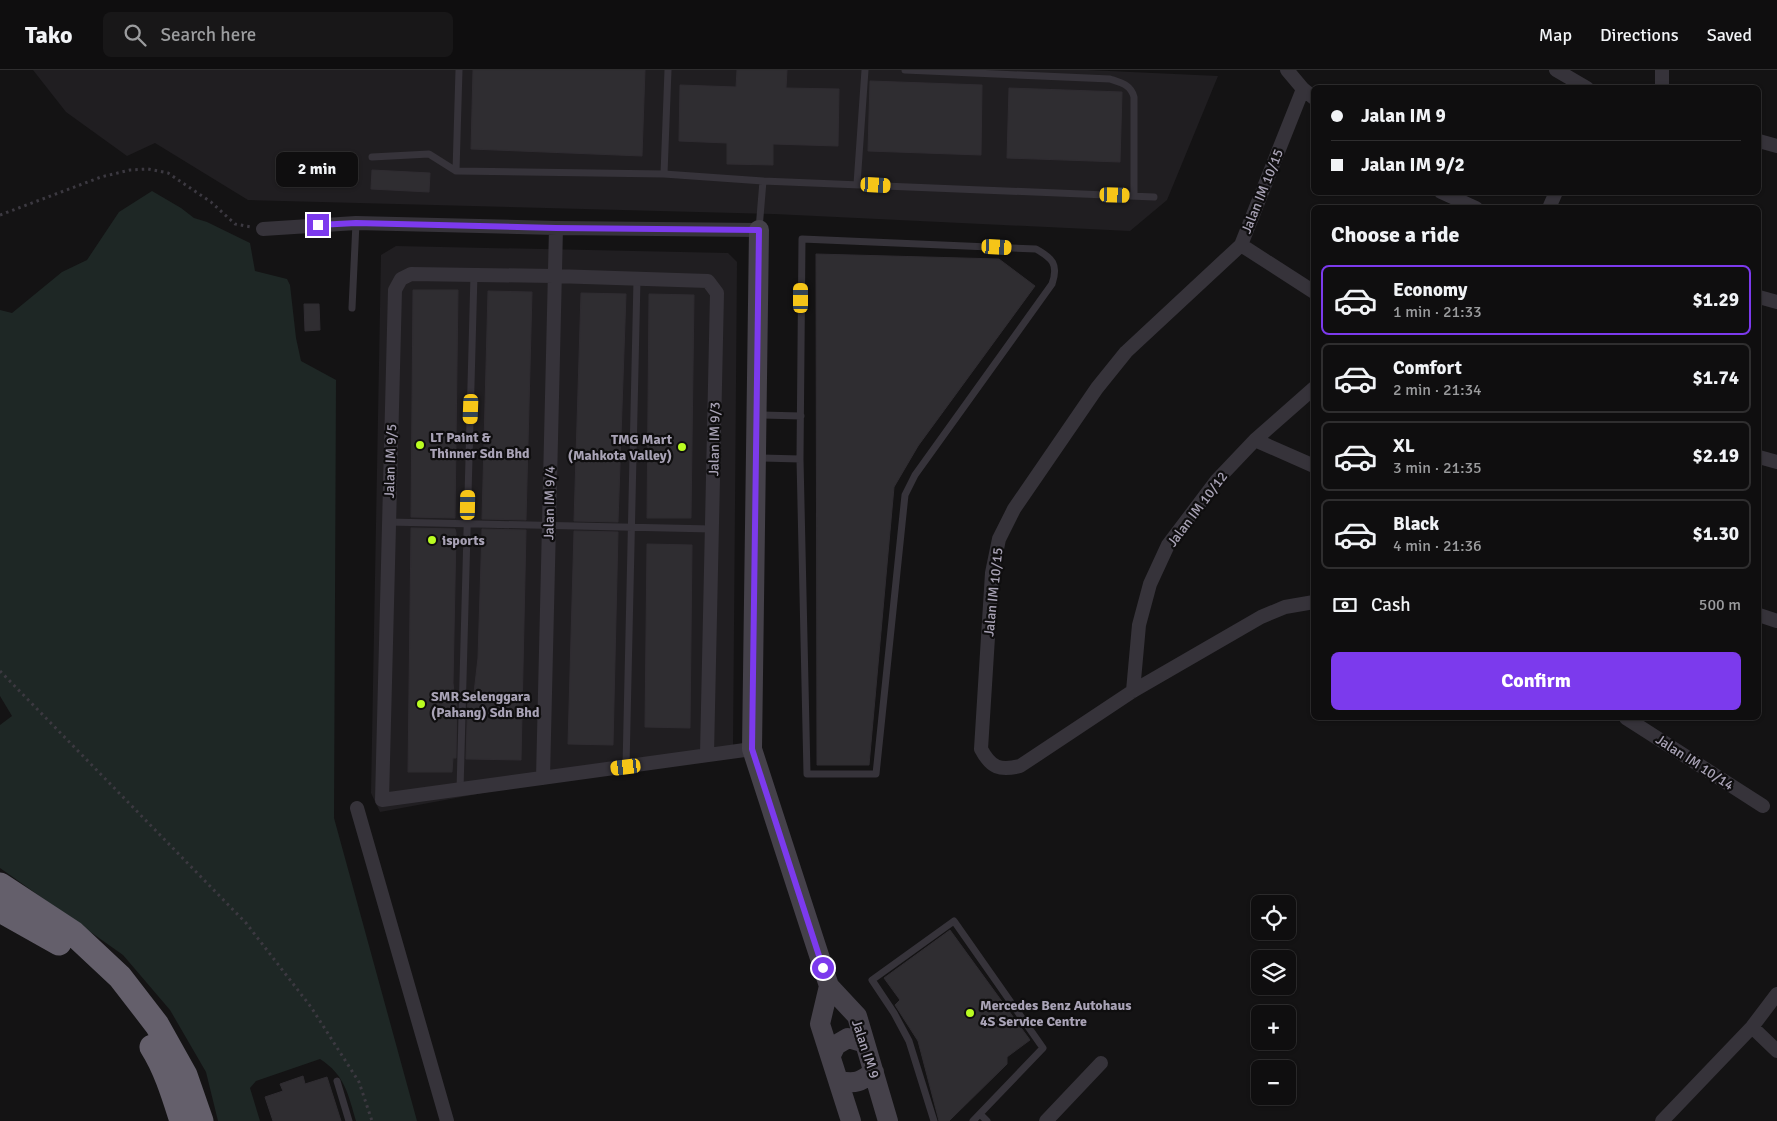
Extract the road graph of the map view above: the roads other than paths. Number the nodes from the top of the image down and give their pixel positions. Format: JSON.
{"nodes":[{"id":1,"x":459,"y":70,"type":"edge"},
{"id":2,"x":668,"y":70,"type":"edge"},
{"id":3,"x":865,"y":70,"type":"edge"},
{"id":4,"x":905,"y":70,"type":"edge"},
{"id":5,"x":1287,"y":70,"type":"edge"},
{"id":6,"x":1556,"y":70,"type":"edge"},
{"id":7,"x":1662,"y":70,"type":"edge"},
{"id":8,"x":1582,"y":85,"type":"edge"},
{"id":9,"x":1662,"y":85,"type":"edge"},
{"id":10,"x":1303,"y":89,"type":"junction"},
{"id":11,"x":1311,"y":96,"type":"edge"},
{"id":12,"x":1761,"y":142,"type":"edge"},
{"id":13,"x":1777,"y":146,"type":"edge"},
{"id":14,"x":372,"y":157,"type":"dead end"},
{"id":15,"x":456,"y":171,"type":"junction"},
{"id":16,"x":664,"y":174,"type":"junction"},
{"id":17,"x":763,"y":181,"type":"junction"},
{"id":18,"x":857,"y":184,"type":"junction"},
{"id":19,"x":1448,"y":195,"type":"edge"},
{"id":20,"x":1134,"y":196,"type":"junction"},
{"id":21,"x":1154,"y":197,"type":"dead end"},
{"id":22,"x":1469,"y":205,"type":"edge"},
{"id":23,"x":356,"y":223,"type":"junction"},
{"id":24,"x":556,"y":228,"type":"junction"},
{"id":25,"x":263,"y":229,"type":"road end"},
{"id":26,"x":759,"y":230,"type":"junction"},
{"id":27,"x":1241,"y":245,"type":"junction"},
{"id":28,"x":474,"y":274,"type":"junction"},
{"id":29,"x":554,"y":276,"type":"junction"},
{"id":30,"x":637,"y":279,"type":"junction"},
{"id":31,"x":1311,"y":290,"type":"edge"},
{"id":32,"x":1761,"y":298,"type":"edge"},
{"id":33,"x":1777,"y":302,"type":"edge"},
{"id":34,"x":352,"y":308,"type":"dead end"},
{"id":35,"x":1311,"y":391,"type":"edge"},
{"id":36,"x":756,"y":415,"type":"junction"},
{"id":37,"x":801,"y":416,"type":"junction"},
{"id":38,"x":1256,"y":440,"type":"junction"},
{"id":39,"x":756,"y":458,"type":"junction"},
{"id":40,"x":800,"y":458,"type":"junction"},
{"id":41,"x":1761,"y":458,"type":"edge"},
{"id":42,"x":1777,"y":462,"type":"edge"},
{"id":43,"x":1311,"y":465,"type":"edge"},
{"id":44,"x":388,"y":522,"type":"junction"},
{"id":45,"x":467,"y":524,"type":"junction"},
{"id":46,"x":548,"y":525,"type":"junction"},
{"id":47,"x":631,"y":527,"type":"junction"},
{"id":48,"x":712,"y":529,"type":"junction"},
{"id":49,"x":1311,"y":603,"type":"edge"},
{"id":50,"x":1761,"y":616,"type":"edge"},
{"id":51,"x":1777,"y":621,"type":"edge"},
{"id":52,"x":1133,"y":691,"type":"junction"},
{"id":53,"x":1629,"y":720,"type":"edge"},
{"id":54,"x":752,"y":749,"type":"junction"},
{"id":55,"x":707,"y":754,"type":"junction"},
{"id":56,"x":626,"y":767,"type":"junction"},
{"id":57,"x":543,"y":778,"type":"junction"},
{"id":58,"x":460,"y":790,"type":"junction"},
{"id":59,"x":1763,"y":806,"type":"dead end"},
{"id":60,"x":356,"y":808,"type":"dead end"},
{"id":61,"x":0,"y":884,"type":"edge"},
{"id":62,"x":0,"y":910,"type":"edge"},
{"id":63,"x":829,"y":986,"type":"junction"},
{"id":64,"x":1777,"y":994,"type":"edge"},
{"id":65,"x":1752,"y":1026,"type":"junction"},
{"id":66,"x":865,"y":1043,"type":"junction"},
{"id":67,"x":1777,"y":1051,"type":"edge"},
{"id":68,"x":830,"y":1055,"type":"junction"},
{"id":69,"x":1102,"y":1063,"type":"dead end"},
{"id":70,"x":874,"y":1072,"type":"junction"},
{"id":71,"x":336,"y":1081,"type":"dead end"},
{"id":72,"x":839,"y":1081,"type":"junction"},
{"id":73,"x":980,"y":1114,"type":"junction"},
{"id":74,"x":182,"y":1121,"type":"edge"},
{"id":75,"x":201,"y":1121,"type":"edge"},
{"id":76,"x":349,"y":1121,"type":"edge"},
{"id":77,"x":447,"y":1121,"type":"edge"},
{"id":78,"x":851,"y":1121,"type":"edge"},
{"id":79,"x":888,"y":1121,"type":"edge"},
{"id":80,"x":934,"y":1121,"type":"edge"},
{"id":81,"x":973,"y":1121,"type":"edge"},
{"id":82,"x":987,"y":1121,"type":"edge"},
{"id":83,"x":1046,"y":1121,"type":"edge"},
{"id":84,"x":1662,"y":1121,"type":"edge"}],
"edges":[{"from":1,"to":15,"type":"lane"},
{"from":2,"to":16,"type":"lane"},
{"from":3,"to":18,"type":"lane"},
{"from":4,"to":20,"type":"lane"},
{"from":5,"to":10,"type":"street"},
{"from":6,"to":8,"type":"street"},
{"from":7,"to":9,"type":"street"},
{"from":10,"to":11,"type":"street"},
{"from":10,"to":27,"type":"street","name":"Jalan IM 10/15"},
{"from":12,"to":13,"type":"street"},
{"from":14,"to":15,"type":"lane"},
{"from":15,"to":16,"type":"lane"},
{"from":16,"to":17,"type":"lane"},
{"from":17,"to":18,"type":"lane"},
{"from":17,"to":26,"type":"lane"},
{"from":18,"to":20,"type":"lane"},
{"from":19,"to":22,"type":"street"},
{"from":20,"to":21,"type":"lane"},
{"from":23,"to":24,"type":"street"},
{"from":23,"to":25,"type":"street"},
{"from":23,"to":34,"type":"lane"},
{"from":24,"to":26,"type":"street"},
{"from":24,"to":29,"type":"street","name":"Jalan IM 9/4"},
{"from":26,"to":36,"type":"street","name":"Jalan IM 9"},
{"from":27,"to":31,"type":"street"},
{"from":27,"to":52,"type":"street","name":"Jalan IM 10/15"},
{"from":28,"to":29,"type":"street","name":"Jalan IM 9/5"},
{"from":28,"to":44,"type":"street","name":"Jalan IM 9/5"},
{"from":28,"to":45,"type":"lane"},
{"from":29,"to":30,"type":"street","name":"Jalan IM 9/3"},
{"from":29,"to":46,"type":"street","name":"Jalan IM 9/4"},
{"from":30,"to":47,"type":"lane"},
{"from":30,"to":48,"type":"street","name":"Jalan IM 9/3"},
{"from":32,"to":33,"type":"street"},
{"from":35,"to":38,"type":"street","name":"Jalan IM 10/12"},
{"from":36,"to":37,"type":"lane"},
{"from":36,"to":39,"type":"street","name":"Jalan IM 9"},
{"from":37,"to":40,"type":"lane"},
{"from":37,"to":40,"type":"lane"},
{"from":38,"to":43,"type":"street"},
{"from":38,"to":52,"type":"street","name":"Jalan IM 10/12"},
{"from":39,"to":40,"type":"lane"},
{"from":39,"to":54,"type":"street","name":"Jalan IM 9"},
{"from":41,"to":42,"type":"street"},
{"from":44,"to":45,"type":"lane"},
{"from":44,"to":58,"type":"street","name":"Jalan IM 9/5"},
{"from":45,"to":46,"type":"lane"},
{"from":45,"to":58,"type":"lane"},
{"from":46,"to":47,"type":"lane"},
{"from":46,"to":57,"type":"street","name":"Jalan IM 9/4"},
{"from":47,"to":48,"type":"lane"},
{"from":47,"to":56,"type":"lane"},
{"from":48,"to":55,"type":"street","name":"Jalan IM 9/3"},
{"from":49,"to":52,"type":"street","name":"Jalan IM 10/15"},
{"from":50,"to":51,"type":"street"},
{"from":53,"to":59,"type":"street","name":"Jalan IM 10/14"},
{"from":54,"to":55,"type":"street"},
{"from":54,"to":63,"type":"street","name":"Jalan IM 9"},
{"from":55,"to":56,"type":"street"},
{"from":56,"to":57,"type":"street"},
{"from":57,"to":58,"type":"street"},
{"from":60,"to":77,"type":"street"},
{"from":61,"to":75,"type":"highway"},
{"from":62,"to":74,"type":"highway"},
{"from":63,"to":66,"type":"street","name":"Jalan IM 9"},
{"from":63,"to":68,"type":"street"},
{"from":64,"to":65,"type":"street"},
{"from":65,"to":67,"type":"street"},
{"from":65,"to":84,"type":"street"},
{"from":66,"to":68,"type":"street"},
{"from":66,"to":70,"type":"street","name":"Jalan IM 9"},
{"from":68,"to":72,"type":"street"},
{"from":69,"to":83,"type":"street"},
{"from":70,"to":72,"type":"street"},
{"from":70,"to":79,"type":"street","name":"Jalan IM 9"},
{"from":71,"to":76,"type":"lane"},
{"from":72,"to":78,"type":"street"},
{"from":73,"to":80,"type":"lane"},
{"from":73,"to":81,"type":"lane"},
{"from":73,"to":82,"type":"lane"}]}
